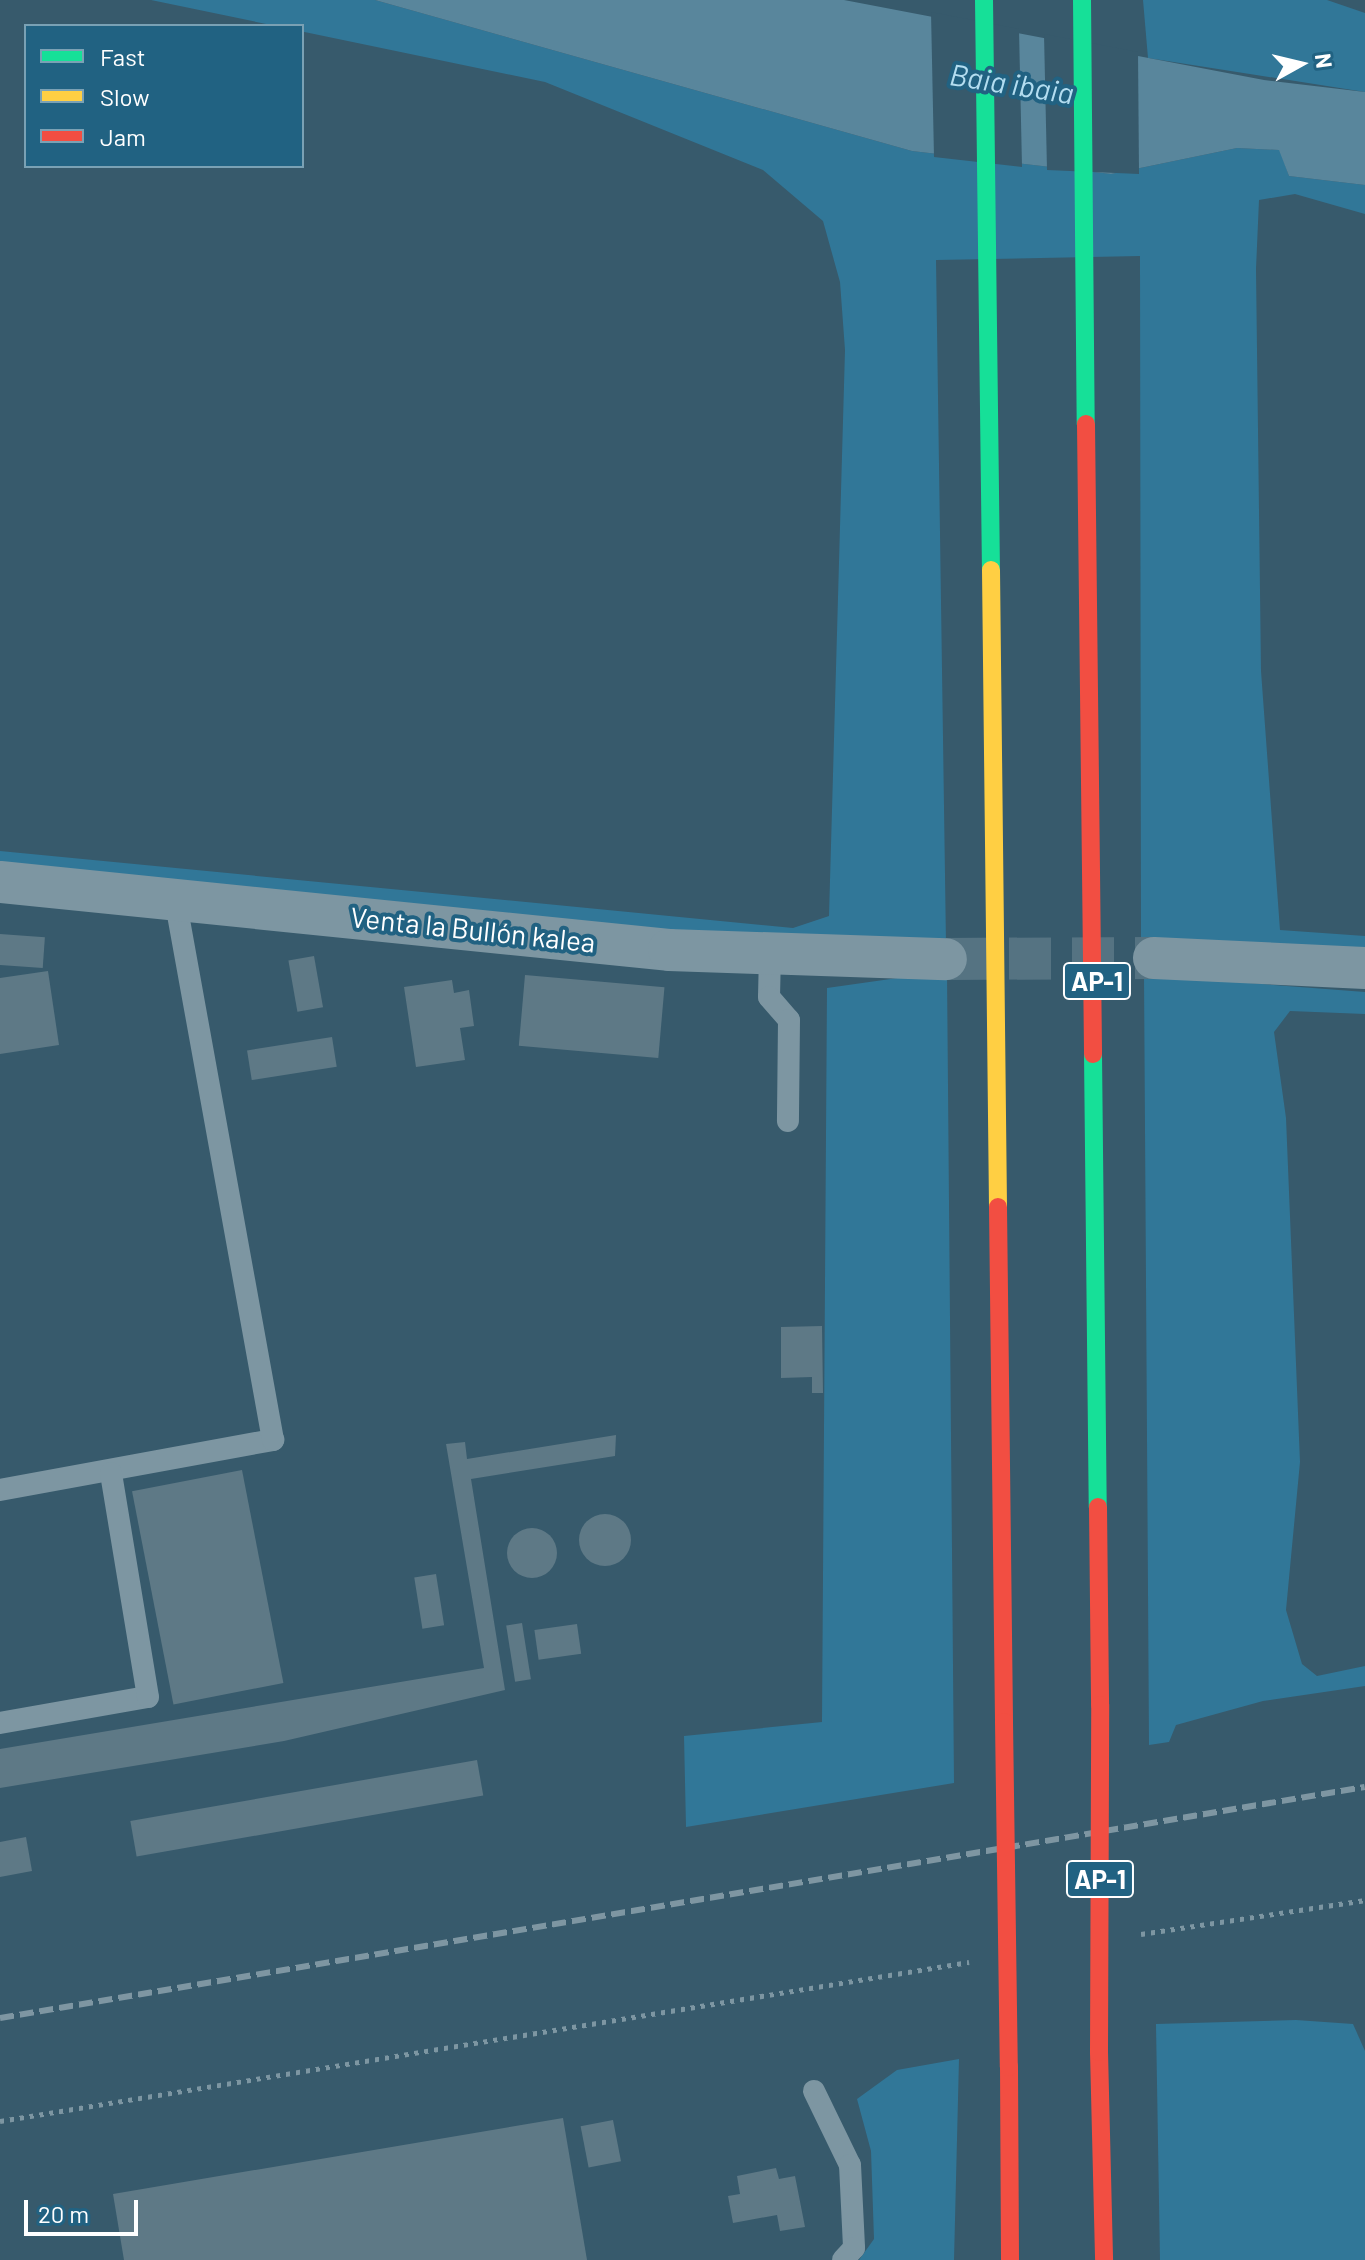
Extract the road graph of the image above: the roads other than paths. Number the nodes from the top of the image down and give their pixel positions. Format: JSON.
{"nodes":[{"id":1,"x":984,"y":0,"type":"edge"},
{"id":2,"x":1082,"y":0,"type":"edge"},
{"id":3,"x":0,"y":882,"type":"edge"},
{"id":4,"x":175,"y":898,"type":"junction"},
{"id":5,"x":770,"y":953,"type":"junction"},
{"id":6,"x":1154,"y":958,"type":"tunnel mouth"},
{"id":7,"x":946,"y":959,"type":"tunnel mouth"},
{"id":8,"x":1365,"y":968,"type":"edge"},
{"id":9,"x":788,"y":1121,"type":"dead end"},
{"id":10,"x":111,"y":1473,"type":"junction"},
{"id":11,"x":0,"y":1490,"type":"edge"},
{"id":12,"x":0,"y":1723,"type":"edge"},
{"id":13,"x":814,"y":2091,"type":"dead end"},
{"id":14,"x":843,"y":2260,"type":"edge"},
{"id":15,"x":1010,"y":2260,"type":"edge"},
{"id":16,"x":1104,"y":2260,"type":"edge"}],
"edges":[{"from":1,"to":15,"type":"highway","bridge":true},
{"from":2,"to":16,"type":"highway","number":"AP-1","bridge":true},
{"from":3,"to":4,"type":"street","name":"Venta la Bullón kalea"},
{"from":4,"to":5,"type":"street","name":"Venta la Bullón kalea"},
{"from":4,"to":10,"type":"lane"},
{"from":5,"to":7,"type":"street","name":"Venta la Bullón kalea"},
{"from":5,"to":9,"type":"lane"},
{"from":6,"to":8,"type":"street"},
{"from":10,"to":11,"type":"lane"},
{"from":10,"to":12,"type":"lane"},
{"from":13,"to":14,"type":"lane"}]}
